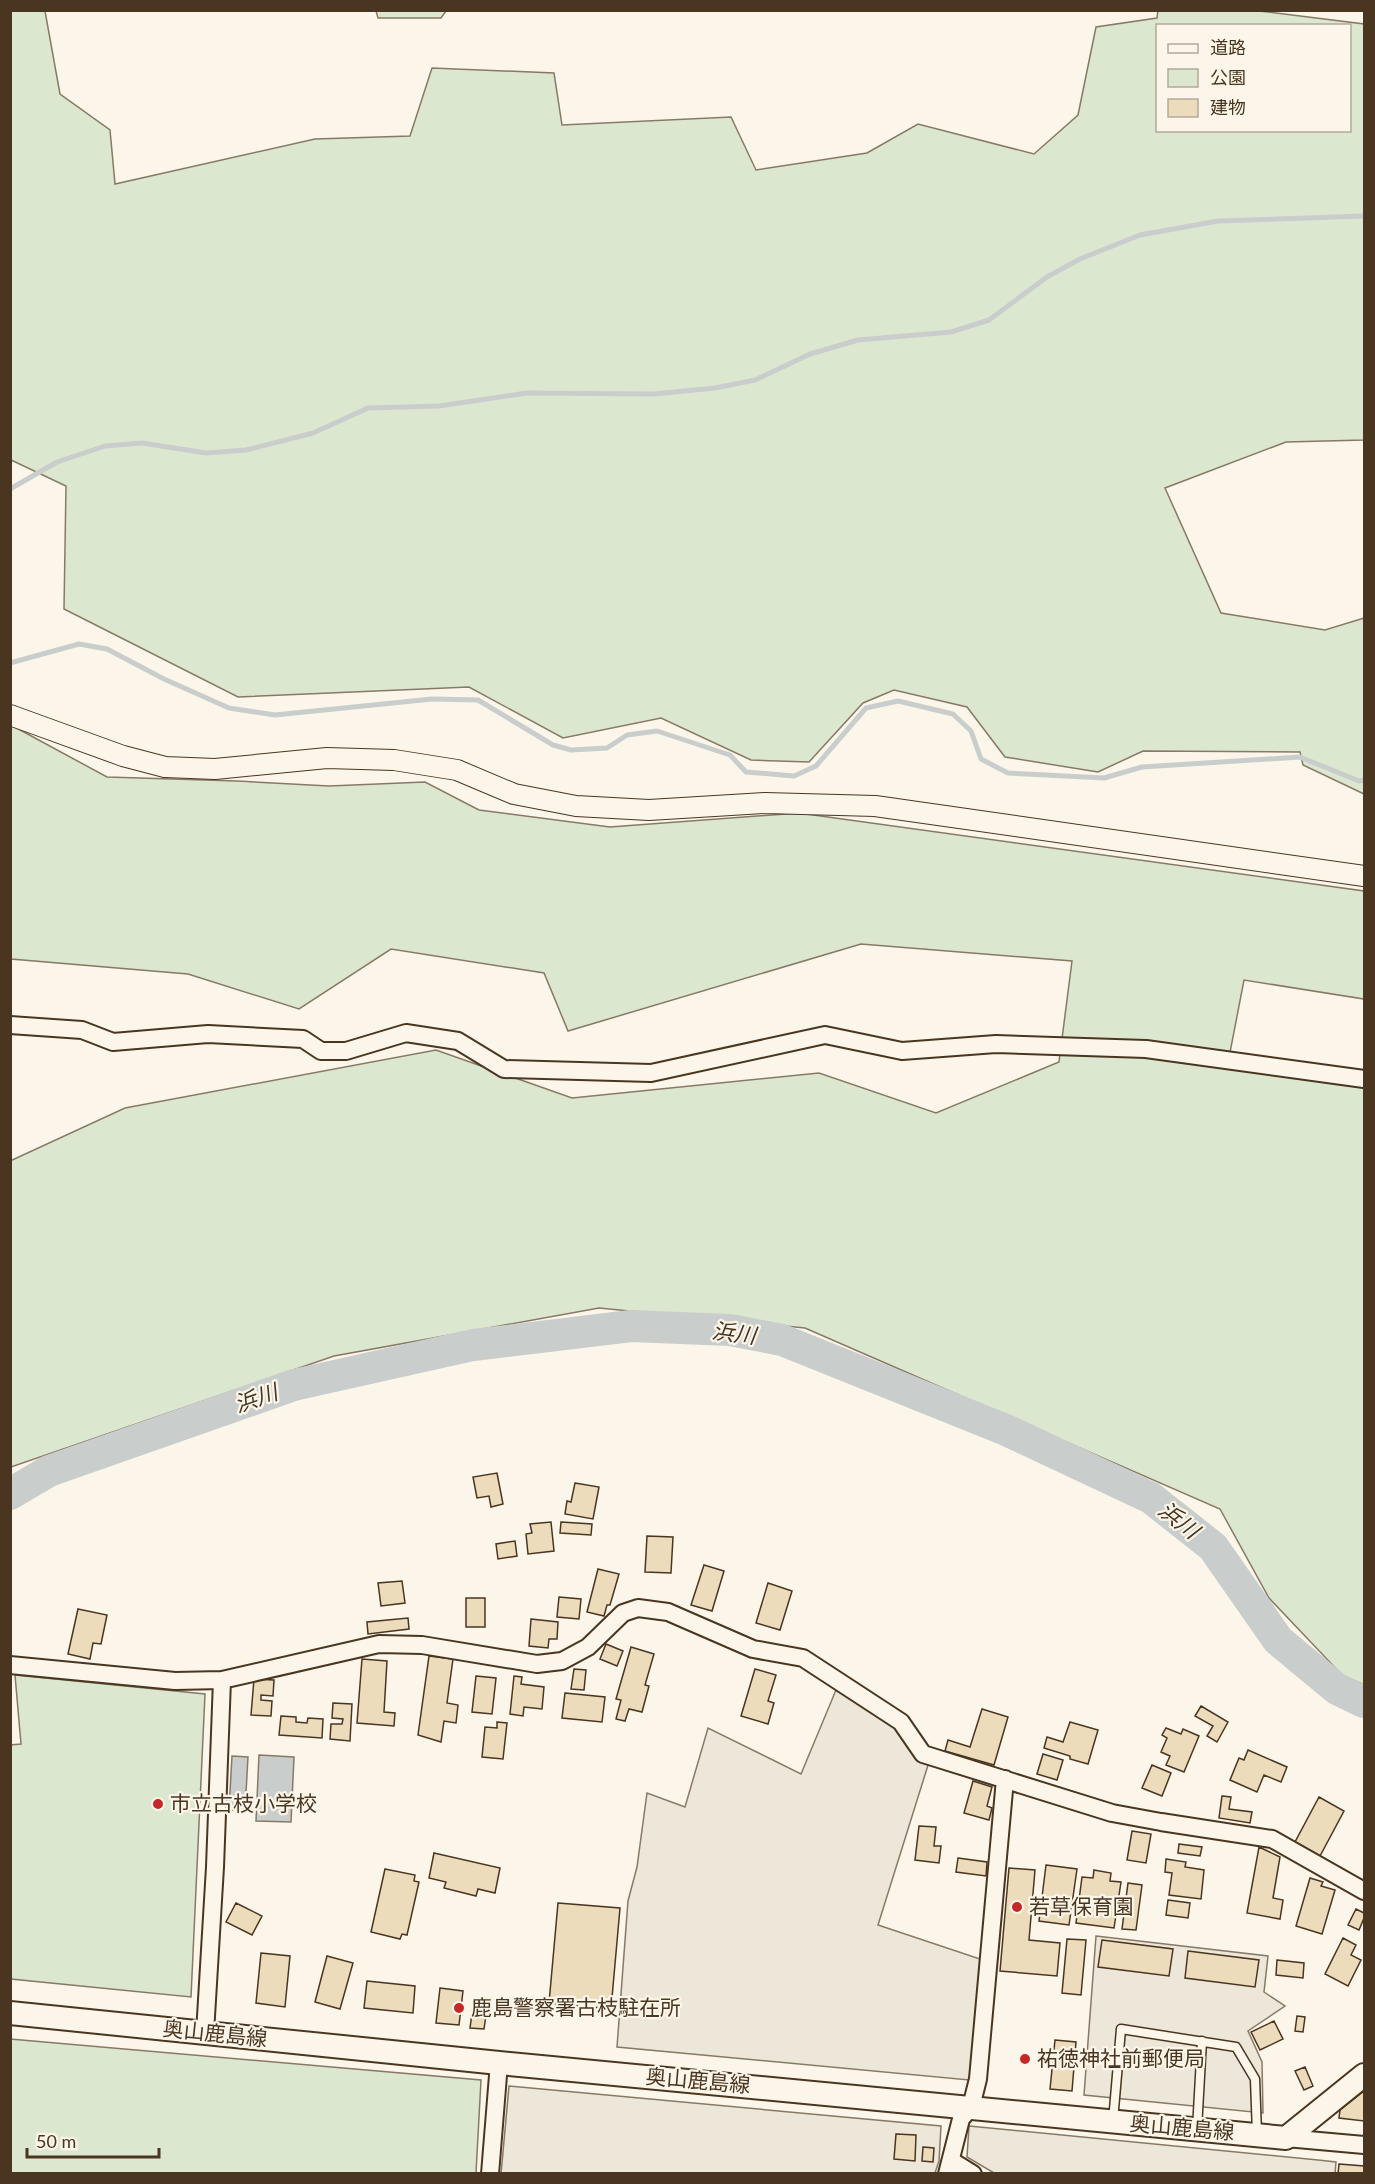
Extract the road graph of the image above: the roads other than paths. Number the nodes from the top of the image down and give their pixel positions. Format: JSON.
{"nodes":[{"id":1,"x":10,"y":715,"type":"edge"},
{"id":2,"x":1365,"y":876,"type":"edge"},
{"id":3,"x":10,"y":1025,"type":"edge"},
{"id":4,"x":1365,"y":1079,"type":"edge"},
{"id":5,"x":10,"y":1665,"type":"edge"},
{"id":6,"x":222,"y":1680,"type":"junction"},
{"id":7,"x":1005,"y":1779,"type":"junction"},
{"id":8,"x":1365,"y":1891,"type":"edge"},
{"id":9,"x":10,"y":2013,"type":"edge"},
{"id":10,"x":205,"y":2033,"type":"junction"},
{"id":11,"x":1202,"y":2042,"type":"junction"},
{"id":12,"x":499,"y":2063,"type":"junction"},
{"id":13,"x":1365,"y":2075,"type":"edge"},
{"id":14,"x":971,"y":2107,"type":"junction"},
{"id":15,"x":1113,"y":2121,"type":"junction"},
{"id":16,"x":1197,"y":2130,"type":"junction"},
{"id":17,"x":1257,"y":2135,"type":"junction"},
{"id":18,"x":1286,"y":2138,"type":"junction"},
{"id":19,"x":1365,"y":2145,"type":"edge"},
{"id":20,"x":950,"y":2167,"type":"edge"},
{"id":21,"x":490,"y":2174,"type":"edge"},
{"id":22,"x":973,"y":2174,"type":"edge"}],
"edges":[{"from":1,"to":2,"type":"street"},
{"from":3,"to":4,"type":"street"},
{"from":5,"to":6,"type":"street"},
{"from":6,"to":7,"type":"street"},
{"from":6,"to":10,"type":"street"},
{"from":7,"to":8,"type":"street"},
{"from":7,"to":14,"type":"street"},
{"from":9,"to":10,"type":"main road","name":"奥山鹿島線"},
{"from":10,"to":12,"type":"main road","name":"奥山鹿島線"},
{"from":11,"to":15,"type":"lane"},
{"from":11,"to":16,"type":"lane"},
{"from":11,"to":17,"type":"lane"},
{"from":12,"to":14,"type":"main road","name":"奥山鹿島線"},
{"from":12,"to":21,"type":"street"},
{"from":13,"to":18,"type":"main road"},
{"from":14,"to":15,"type":"main road","name":"奥山鹿島線"},
{"from":14,"to":20,"type":"street"},
{"from":15,"to":16,"type":"main road","name":"奥山鹿島線"},
{"from":16,"to":17,"type":"main road","name":"奥山鹿島線"},
{"from":17,"to":18,"type":"main road","name":"奥山鹿島線"},
{"from":18,"to":19,"type":"street"},
{"from":20,"to":22,"type":"street"}]}
